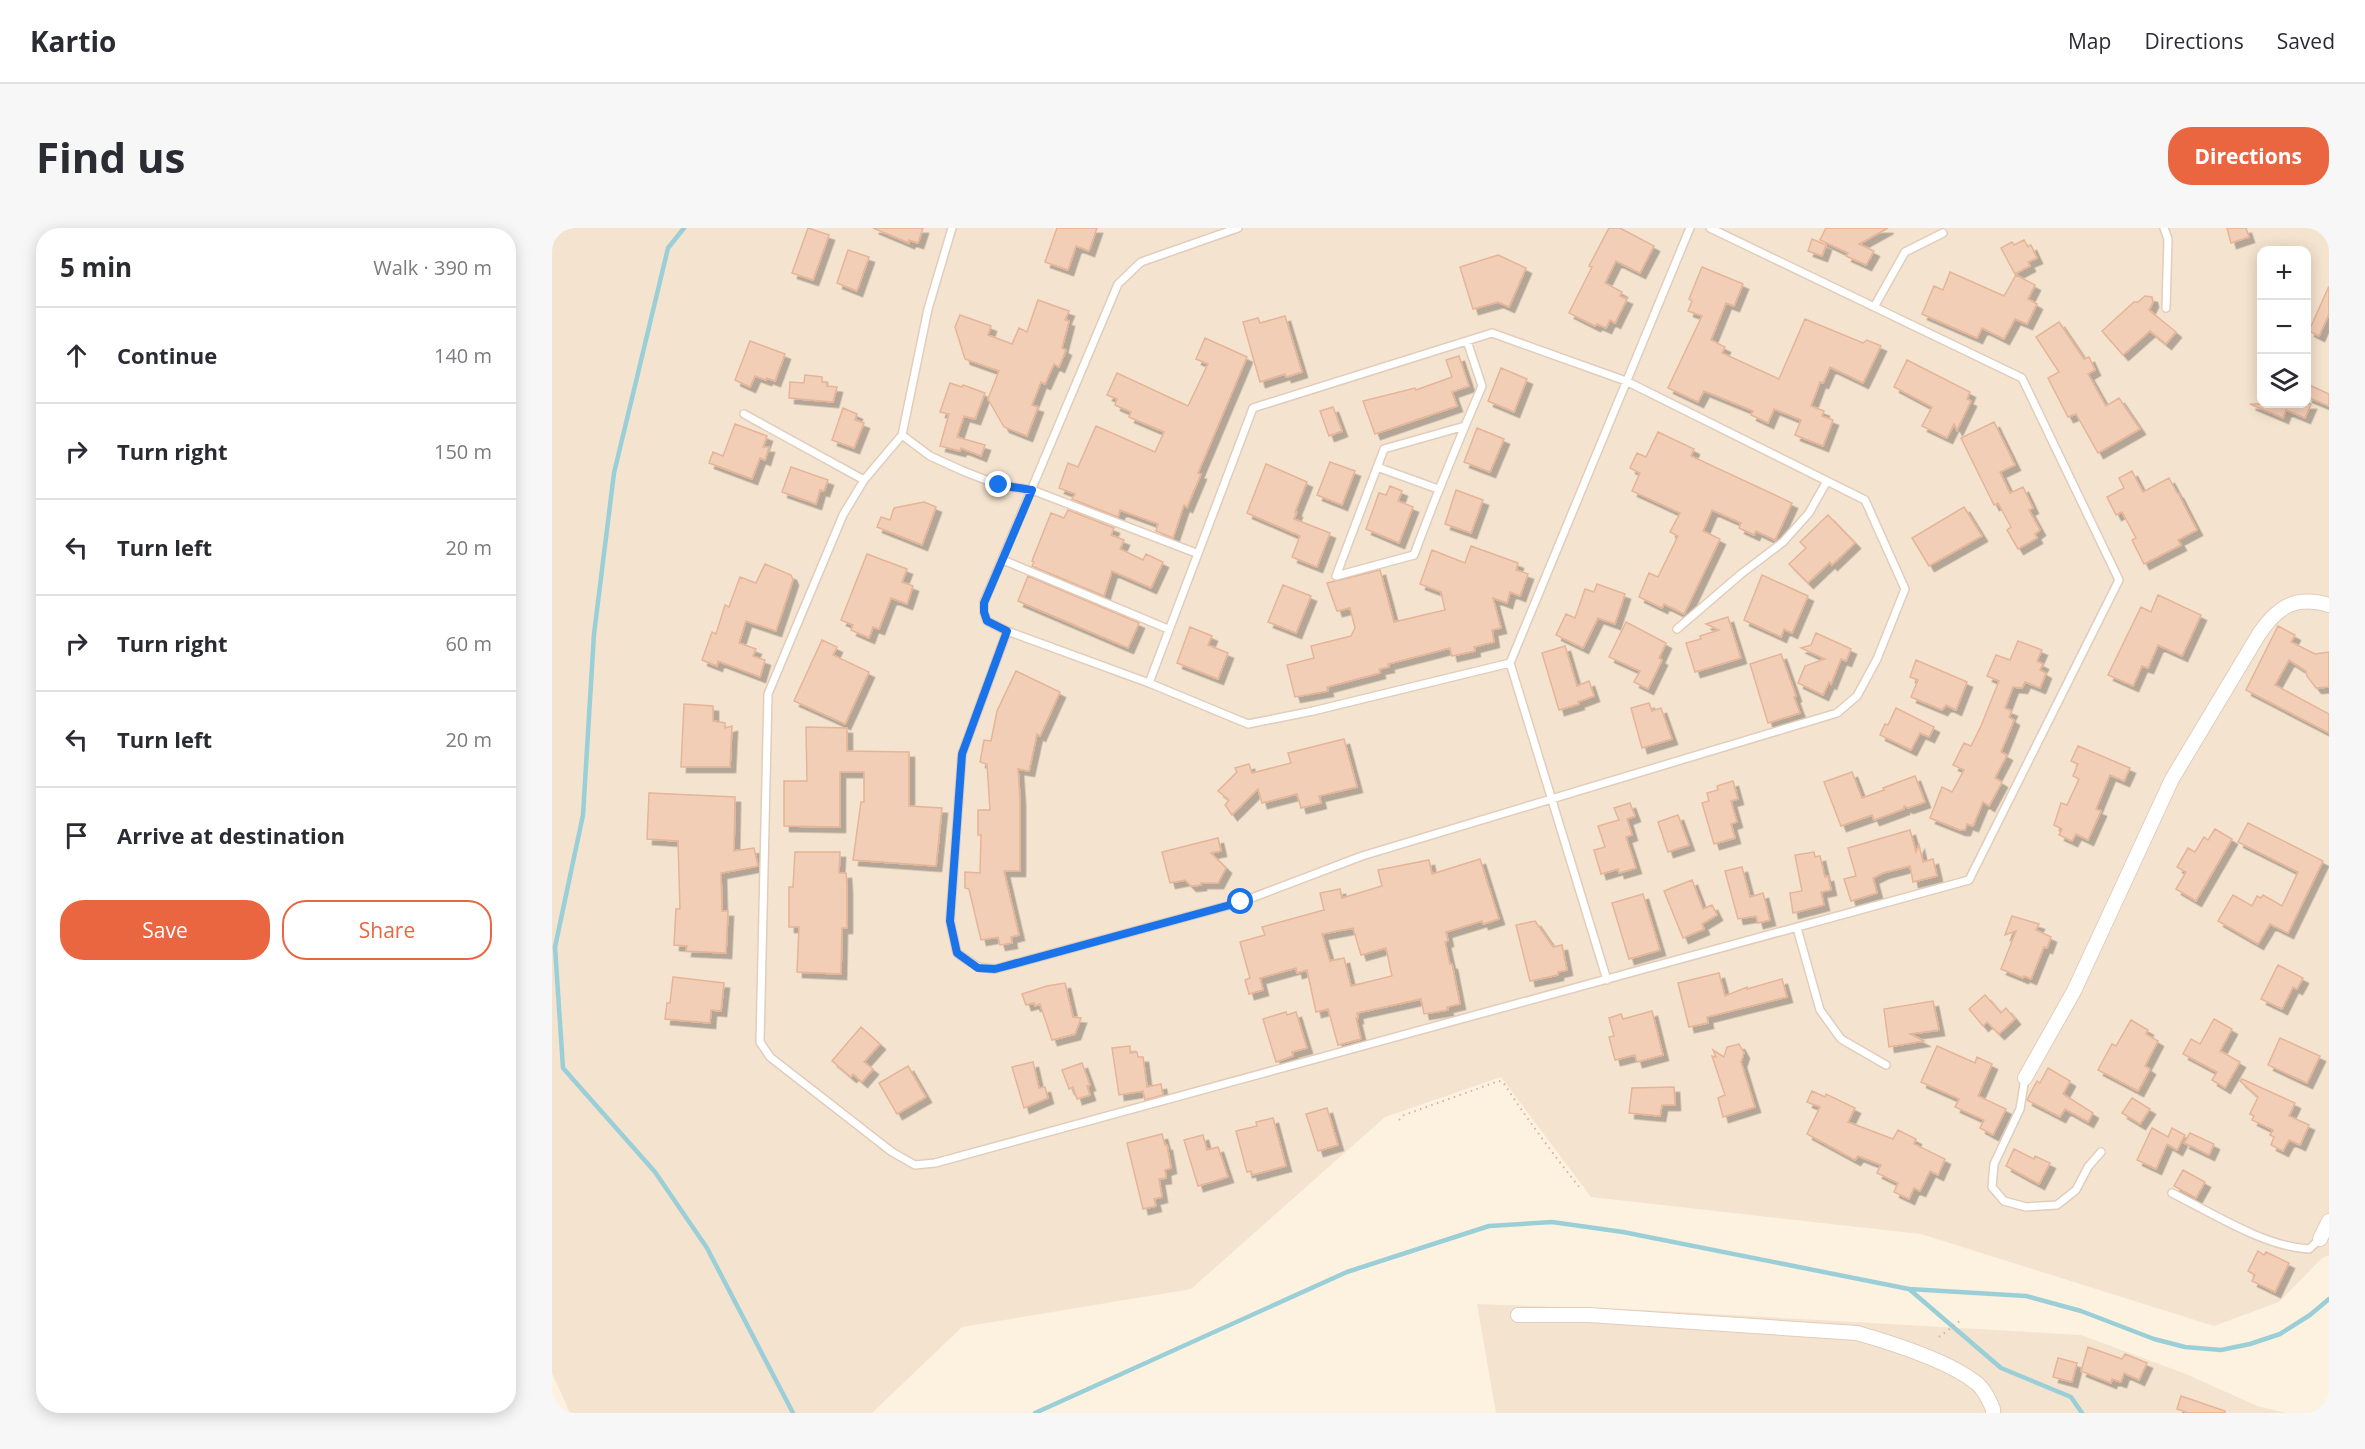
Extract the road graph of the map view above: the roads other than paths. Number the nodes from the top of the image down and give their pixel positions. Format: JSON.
{"nodes":[{"id":1,"x":952,"y":228,"type":"edge"},
{"id":2,"x":1238,"y":228,"type":"edge"},
{"id":3,"x":1690,"y":228,"type":"edge"},
{"id":4,"x":1710,"y":228,"type":"edge"},
{"id":5,"x":2164,"y":228,"type":"edge"},
{"id":6,"x":1943,"y":233,"type":"dead end"},
{"id":7,"x":1874,"y":307,"type":"junction"},
{"id":8,"x":2166,"y":308,"type":"dead end"},
{"id":9,"x":1467,"y":340,"type":"junction"},
{"id":10,"x":1626,"y":381,"type":"junction"},
{"id":11,"x":744,"y":414,"type":"dead end"},
{"id":12,"x":1465,"y":426,"type":"junction"},
{"id":13,"x":902,"y":435,"type":"junction"},
{"id":14,"x":1377,"y":467,"type":"junction"},
{"id":15,"x":864,"y":480,"type":"junction"},
{"id":16,"x":1827,"y":481,"type":"junction"},
{"id":17,"x":1438,"y":489,"type":"junction"},
{"id":18,"x":1032,"y":490,"type":"junction"},
{"id":19,"x":1196,"y":553,"type":"junction"},
{"id":20,"x":1003,"y":560,"type":"junction"},
{"id":21,"x":2329,"y":605,"type":"edge"},
{"id":22,"x":1168,"y":629,"type":"junction"},
{"id":23,"x":1677,"y":629,"type":"dead end"},
{"id":24,"x":1007,"y":631,"type":"junction"},
{"id":25,"x":1510,"y":663,"type":"junction"},
{"id":26,"x":1149,"y":682,"type":"junction"},
{"id":27,"x":1551,"y":798,"type":"junction"},
{"id":28,"x":1797,"y":928,"type":"junction"},
{"id":29,"x":1607,"y":980,"type":"junction"},
{"id":30,"x":1886,"y":1065,"type":"dead end"},
{"id":31,"x":2025,"y":1078,"type":"joint"},
{"id":32,"x":2101,"y":1152,"type":"dead end"},
{"id":33,"x":2172,"y":1193,"type":"dead end"},
{"id":34,"x":2329,"y":1221,"type":"edge"},
{"id":35,"x":2320,"y":1239,"type":"joint"},
{"id":36,"x":1518,"y":1315,"type":"dead end"},
{"id":37,"x":1993,"y":1413,"type":"edge"}],
"edges":[{"from":1,"to":13,"type":"lane"},
{"from":2,"to":18,"type":"lane"},
{"from":3,"to":10,"type":"lane"},
{"from":4,"to":7,"type":"lane"},
{"from":5,"to":8,"type":"lane"},
{"from":6,"to":7,"type":"lane"},
{"from":7,"to":28,"type":"lane"},
{"from":9,"to":10,"type":"lane"},
{"from":9,"to":12,"type":"lane"},
{"from":9,"to":19,"type":"lane"},
{"from":10,"to":16,"type":"lane"},
{"from":10,"to":25,"type":"lane"},
{"from":11,"to":15,"type":"lane"},
{"from":12,"to":14,"type":"lane"},
{"from":12,"to":17,"type":"lane"},
{"from":13,"to":15,"type":"lane"},
{"from":13,"to":18,"type":"lane"},
{"from":14,"to":17,"type":"lane"},
{"from":14,"to":17,"type":"lane"},
{"from":15,"to":29,"type":"lane"},
{"from":16,"to":23,"type":"lane"},
{"from":16,"to":27,"type":"lane"},
{"from":18,"to":19,"type":"lane"},
{"from":18,"to":20,"type":"lane"},
{"from":19,"to":22,"type":"lane"},
{"from":20,"to":22,"type":"lane"},
{"from":20,"to":24,"type":"lane"},
{"from":21,"to":31,"type":"street"},
{"from":22,"to":26,"type":"lane"},
{"from":24,"to":26,"type":"lane"},
{"from":24,"to":27,"type":"lane"},
{"from":25,"to":26,"type":"lane"},
{"from":25,"to":27,"type":"lane"},
{"from":27,"to":29,"type":"lane"},
{"from":28,"to":29,"type":"lane"},
{"from":28,"to":30,"type":"lane"},
{"from":31,"to":32,"type":"lane"},
{"from":33,"to":35,"type":"lane"},
{"from":34,"to":35,"type":"street"},
{"from":36,"to":37,"type":"street"}]}
